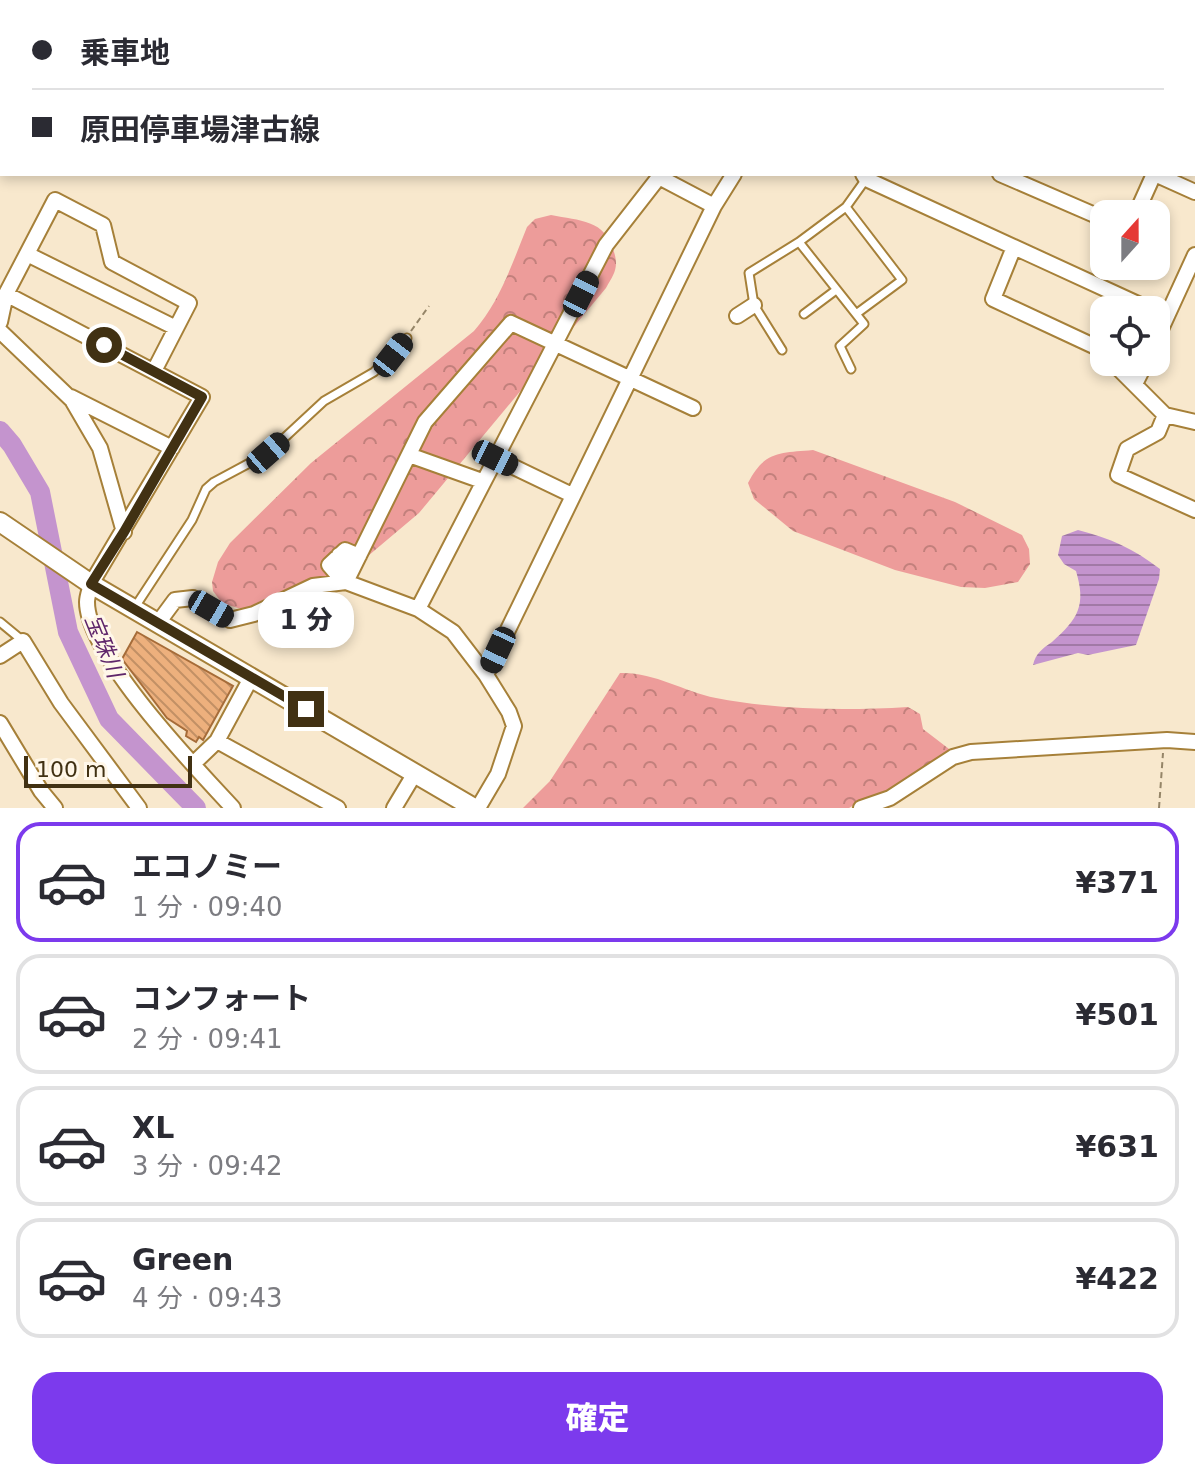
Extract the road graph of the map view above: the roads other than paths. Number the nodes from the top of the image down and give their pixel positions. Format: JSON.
{"nodes":[{"id":1,"x":659,"y":176,"type":"edge"},
{"id":2,"x":733,"y":176,"type":"edge"},
{"id":3,"x":1005,"y":176,"type":"edge"},
{"id":4,"x":1153,"y":176,"type":"edge"},
{"id":5,"x":1159,"y":176,"type":"edge"},
{"id":6,"x":864,"y":177,"type":"edge"},
{"id":7,"x":1195,"y":192,"type":"edge"},
{"id":8,"x":1142,"y":200,"type":"edge"},
{"id":9,"x":714,"y":206,"type":"junction"},
{"id":10,"x":846,"y":207,"type":"junction"},
{"id":11,"x":1090,"y":213,"type":"edge"},
{"id":12,"x":799,"y":242,"type":"junction"},
{"id":13,"x":1014,"y":247,"type":"junction"},
{"id":14,"x":27,"y":254,"type":"junction"},
{"id":15,"x":1195,"y":255,"type":"edge"},
{"id":16,"x":1192,"y":273,"type":"edge"},
{"id":17,"x":836,"y":290,"type":"junction"},
{"id":18,"x":6,"y":294,"type":"junction"},
{"id":19,"x":1121,"y":296,"type":"edge"},
{"id":20,"x":1170,"y":299,"type":"edge"},
{"id":21,"x":754,"y":305,"type":"junction"},
{"id":22,"x":804,"y":314,"type":"dead end"},
{"id":23,"x":856,"y":314,"type":"junction"},
{"id":24,"x":737,"y":316,"type":"dead end"},
{"id":25,"x":0,"y":322,"type":"edge"},
{"id":26,"x":176,"y":328,"type":"junction"},
{"id":27,"x":0,"y":331,"type":"edge"},
{"id":28,"x":407,"y":338,"type":"road end"},
{"id":29,"x":556,"y":344,"type":"junction"},
{"id":30,"x":1090,"y":344,"type":"edge"},
{"id":31,"x":782,"y":350,"type":"dead end"},
{"id":32,"x":851,"y":369,"type":"dead end"},
{"id":33,"x":154,"y":371,"type":"junction"},
{"id":34,"x":1127,"y":376,"type":"edge"},
{"id":35,"x":1139,"y":376,"type":"edge"},
{"id":36,"x":629,"y":380,"type":"junction"},
{"id":37,"x":1135,"y":384,"type":"junction"},
{"id":38,"x":67,"y":395,"type":"junction"},
{"id":39,"x":693,"y":408,"type":"dead end"},
{"id":40,"x":1165,"y":415,"type":"junction"},
{"id":41,"x":1194,"y":420,"type":"edge"},
{"id":42,"x":172,"y":448,"type":"junction"},
{"id":43,"x":409,"y":455,"type":"junction"},
{"id":44,"x":495,"y":458,"type":"junction"},
{"id":45,"x":482,"y":481,"type":"junction"},
{"id":46,"x":572,"y":495,"type":"junction"},
{"id":47,"x":1195,"y":510,"type":"edge"},
{"id":48,"x":0,"y":522,"type":"edge"},
{"id":49,"x":124,"y":532,"type":"junction"},
{"id":50,"x":339,"y":555,"type":"dead end"},
{"id":51,"x":359,"y":556,"type":"junction"},
{"id":52,"x":87,"y":580,"type":"junction"},
{"id":53,"x":346,"y":582,"type":"junction"},
{"id":54,"x":134,"y":609,"type":"junction"},
{"id":55,"x":418,"y":609,"type":"junction"},
{"id":56,"x":0,"y":622,"type":"edge"},
{"id":57,"x":158,"y":623,"type":"junction"},
{"id":58,"x":23,"y":641,"type":"junction"},
{"id":59,"x":0,"y":656,"type":"edge"},
{"id":60,"x":486,"y":675,"type":"junction"},
{"id":61,"x":251,"y":678,"type":"junction"},
{"id":62,"x":0,"y":723,"type":"edge"},
{"id":63,"x":217,"y":741,"type":"junction"},
{"id":64,"x":1195,"y":742,"type":"edge"},
{"id":65,"x":193,"y":764,"type":"junction"},
{"id":66,"x":415,"y":773,"type":"junction"},
{"id":67,"x":55,"y":808,"type":"edge"},
{"id":68,"x":139,"y":808,"type":"edge"},
{"id":69,"x":233,"y":808,"type":"edge"},
{"id":70,"x":338,"y":808,"type":"edge"},
{"id":71,"x":394,"y":808,"type":"edge"},
{"id":72,"x":476,"y":808,"type":"edge"},
{"id":73,"x":861,"y":808,"type":"edge"}],
"edges":[{"from":1,"to":9,"type":"street"},
{"from":1,"to":29,"type":"street"},
{"from":2,"to":9,"type":"street"},
{"from":3,"to":11,"type":"street"},
{"from":4,"to":8,"type":"street"},
{"from":5,"to":7,"type":"street"},
{"from":6,"to":10,"type":"lane"},
{"from":6,"to":13,"type":"street"},
{"from":9,"to":36,"type":"street"},
{"from":10,"to":12,"type":"lane"},
{"from":10,"to":23,"type":"lane"},
{"from":12,"to":17,"type":"lane"},
{"from":12,"to":21,"type":"lane"},
{"from":13,"to":19,"type":"street"},
{"from":13,"to":30,"type":"street"},
{"from":14,"to":18,"type":"street"},
{"from":14,"to":26,"type":"street"},
{"from":14,"to":26,"type":"street"},
{"from":15,"to":16,"type":"street"},
{"from":16,"to":20,"type":"street"},
{"from":17,"to":22,"type":"lane"},
{"from":17,"to":23,"type":"lane"},
{"from":18,"to":25,"type":"street"},
{"from":18,"to":33,"type":"street"},
{"from":21,"to":24,"type":"street"},
{"from":21,"to":31,"type":"lane"},
{"from":23,"to":32,"type":"lane"},
{"from":26,"to":33,"type":"street"},
{"from":27,"to":38,"type":"street"},
{"from":28,"to":54,"type":"lane"},
{"from":29,"to":36,"type":"street"},
{"from":29,"to":43,"type":"street"},
{"from":29,"to":44,"type":"street"},
{"from":33,"to":42,"type":"street"},
{"from":34,"to":37,"type":"street"},
{"from":35,"to":37,"type":"street"},
{"from":36,"to":39,"type":"street"},
{"from":36,"to":46,"type":"street"},
{"from":37,"to":40,"type":"street"},
{"from":38,"to":42,"type":"street"},
{"from":38,"to":49,"type":"street"},
{"from":40,"to":41,"type":"street"},
{"from":40,"to":47,"type":"street"},
{"from":42,"to":49,"type":"street"},
{"from":43,"to":45,"type":"street"},
{"from":43,"to":51,"type":"street"},
{"from":44,"to":45,"type":"street"},
{"from":44,"to":46,"type":"street"},
{"from":45,"to":55,"type":"street"},
{"from":46,"to":60,"type":"street"},
{"from":48,"to":52,"type":"main road"},
{"from":49,"to":52,"type":"street"},
{"from":50,"to":51,"type":"street"},
{"from":51,"to":53,"type":"street"},
{"from":52,"to":54,"type":"main road"},
{"from":52,"to":65,"type":"street"},
{"from":53,"to":55,"type":"street"},
{"from":53,"to":57,"type":"street"},
{"from":54,"to":57,"type":"main road"},
{"from":55,"to":60,"type":"street"},
{"from":56,"to":58,"type":"lane"},
{"from":57,"to":61,"type":"main road"},
{"from":58,"to":59,"type":"street"},
{"from":58,"to":68,"type":"street"},
{"from":60,"to":72,"type":"street"},
{"from":61,"to":63,"type":"street"},
{"from":61,"to":66,"type":"main road"},
{"from":62,"to":67,"type":"street"},
{"from":63,"to":65,"type":"street"},
{"from":63,"to":70,"type":"street"},
{"from":64,"to":73,"type":"street"},
{"from":65,"to":69,"type":"street"},
{"from":66,"to":71,"type":"street"},
{"from":66,"to":72,"type":"main road"}]}
